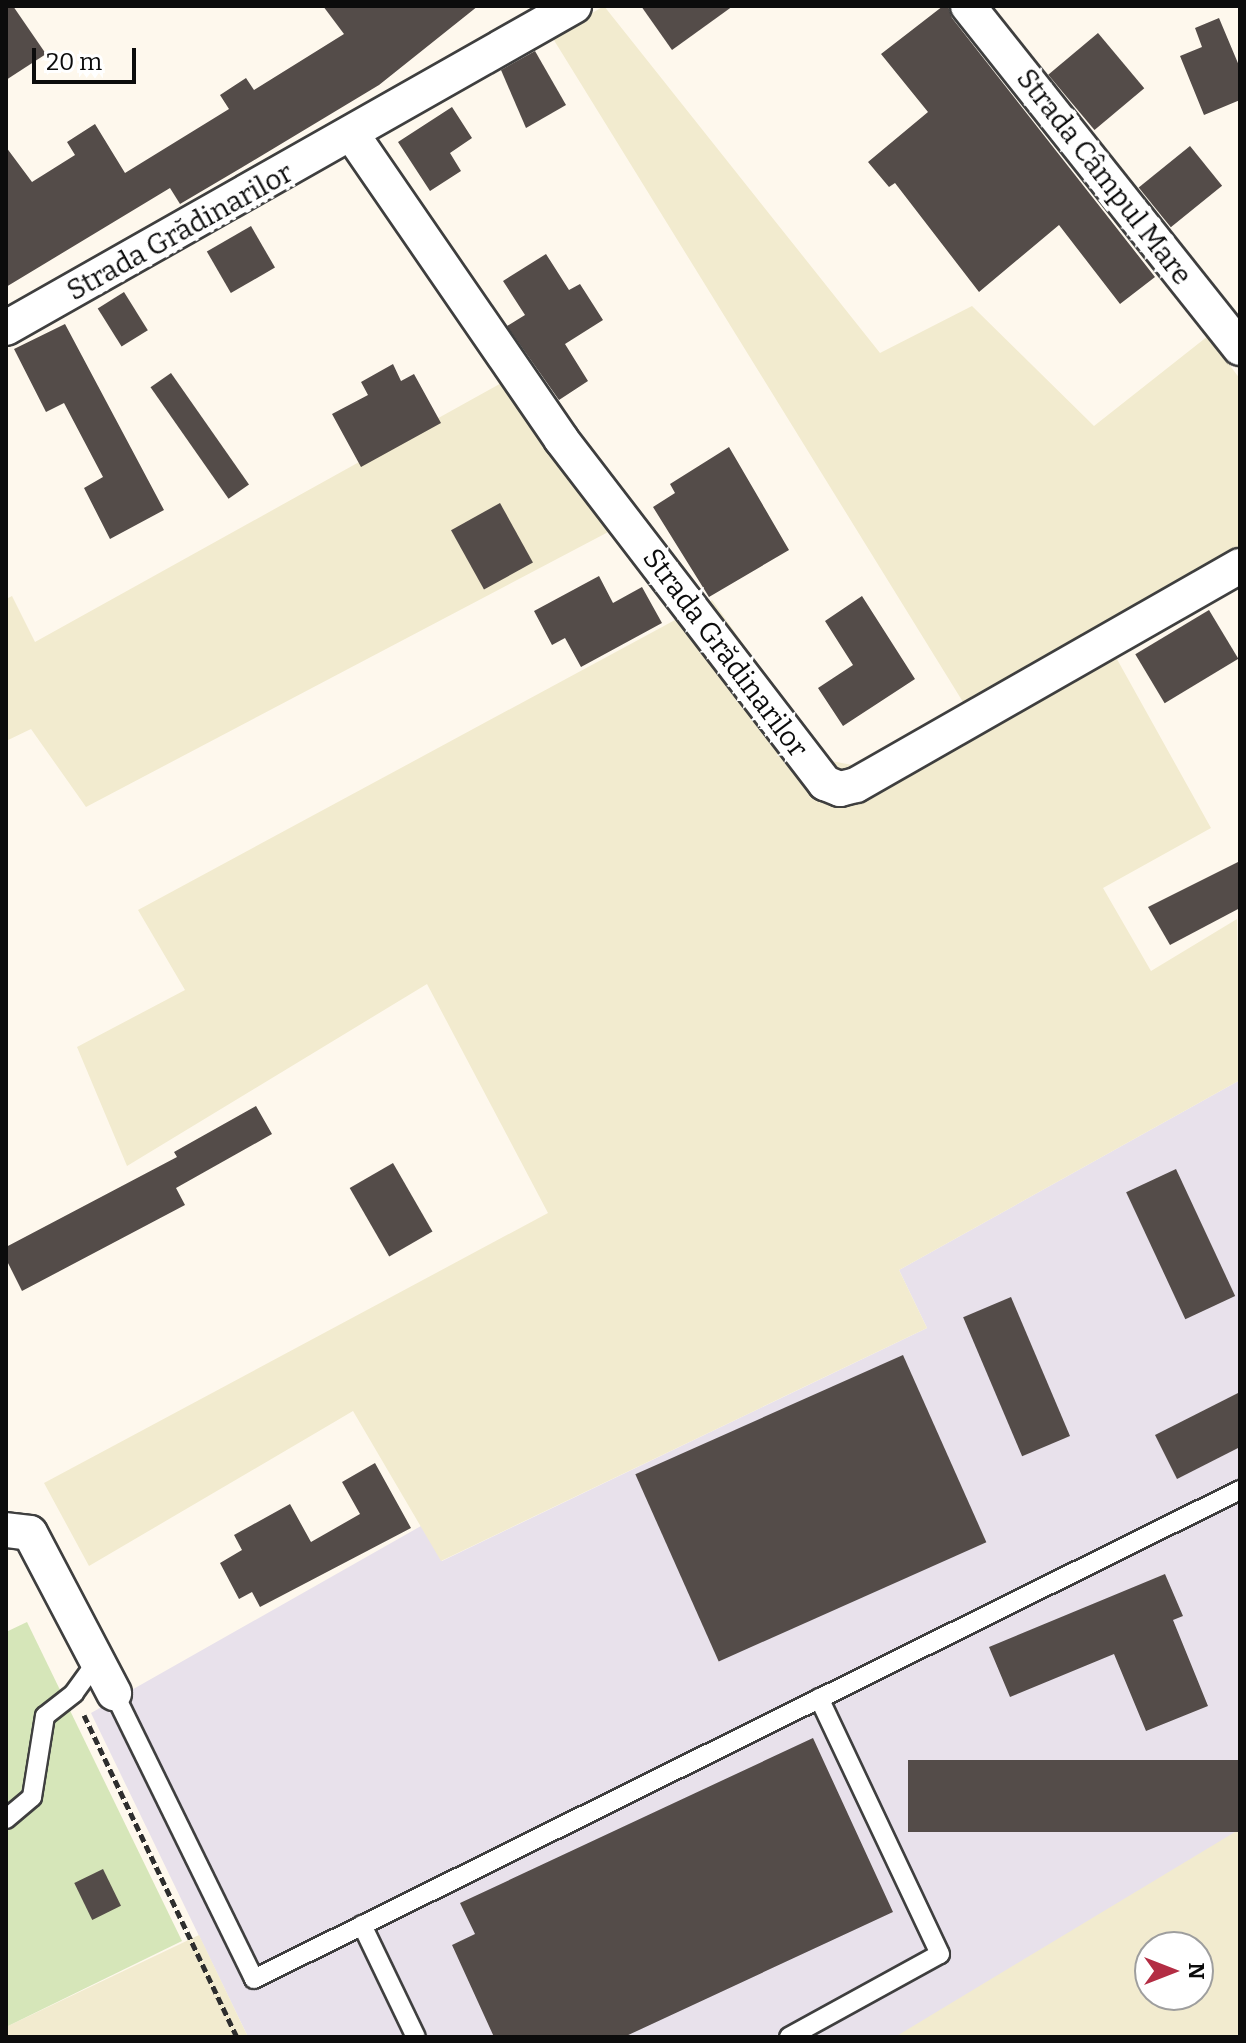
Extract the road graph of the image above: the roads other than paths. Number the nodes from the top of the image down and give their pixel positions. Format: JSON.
{"nodes":[{"id":1,"x":574,"y":6,"type":"edge"},
{"id":2,"x":968,"y":6,"type":"edge"},
{"id":3,"x":353,"y":136,"type":"junction"},
{"id":4,"x":6,"y":328,"type":"edge"},
{"id":5,"x":1240,"y":348,"type":"edge"},
{"id":6,"x":1240,"y":566,"type":"edge"},
{"id":7,"x":1240,"y":1490,"type":"edge"},
{"id":8,"x":6,"y":1530,"type":"edge"},
{"id":9,"x":98,"y":1660,"type":"junction"},
{"id":10,"x":114,"y":1693,"type":"joint"},
{"id":11,"x":819,"y":1698,"type":"junction"},
{"id":12,"x":6,"y":1819,"type":"edge"},
{"id":13,"x":362,"y":1925,"type":"junction"},
{"id":14,"x":416,"y":2037,"type":"edge"},
{"id":15,"x":789,"y":2037,"type":"edge"}],
"edges":[{"from":1,"to":3,"type":"street","name":"Strada Grădinarilor"},
{"from":2,"to":5,"type":"street","name":"Strada Câmpul Mare"},
{"from":3,"to":4,"type":"street","name":"Strada Grădinarilor"},
{"from":3,"to":6,"type":"street","name":"Strada Grădinarilor"},
{"from":7,"to":11,"type":"lane"},
{"from":8,"to":9,"type":"street"},
{"from":9,"to":10,"type":"street"},
{"from":9,"to":12,"type":"lane"},
{"from":10,"to":13,"type":"lane"},
{"from":11,"to":13,"type":"lane"},
{"from":11,"to":15,"type":"lane"},
{"from":13,"to":14,"type":"lane"}]}
